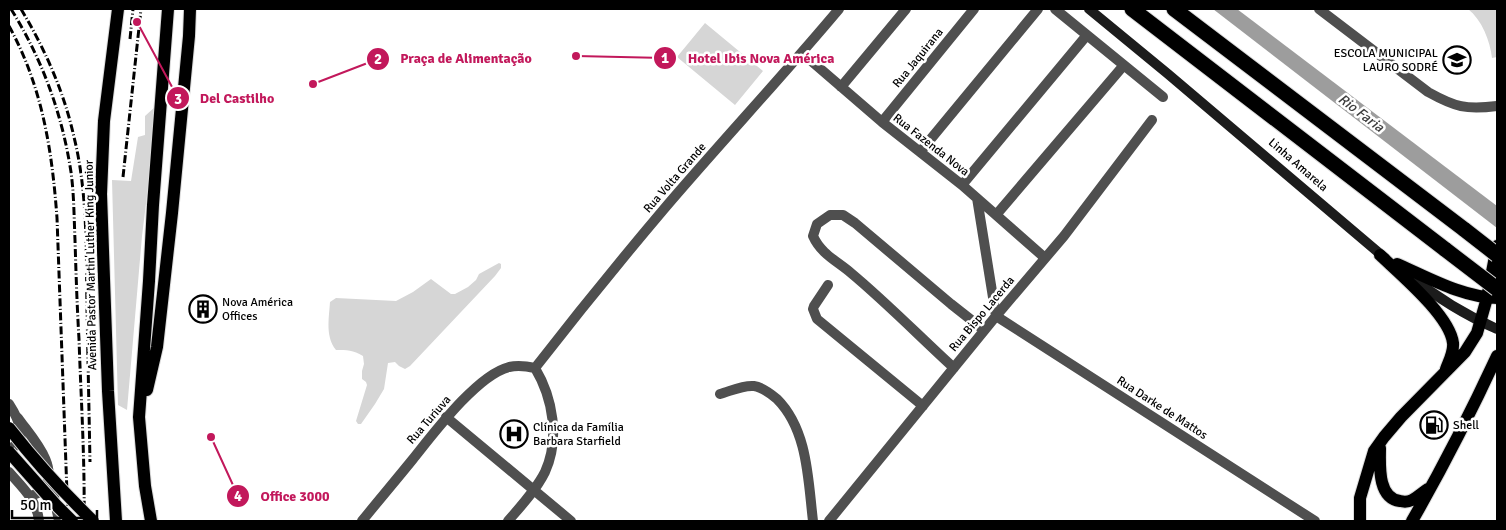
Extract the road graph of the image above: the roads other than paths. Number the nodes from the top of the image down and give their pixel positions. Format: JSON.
{"nodes":[{"id":1,"x":118,"y":9,"type":"edge"},
{"id":2,"x":168,"y":9,"type":"edge"},
{"id":3,"x":190,"y":9,"type":"edge"},
{"id":4,"x":839,"y":9,"type":"edge"},
{"id":5,"x":906,"y":9,"type":"edge"},
{"id":6,"x":974,"y":9,"type":"edge"},
{"id":7,"x":1038,"y":9,"type":"edge"},
{"id":8,"x":1056,"y":9,"type":"edge"},
{"id":9,"x":1089,"y":9,"type":"edge"},
{"id":10,"x":1132,"y":9,"type":"edge"},
{"id":11,"x":1174,"y":9,"type":"edge"},
{"id":12,"x":1319,"y":9,"type":"edge"},
{"id":13,"x":1087,"y":35,"type":"junction"},
{"id":14,"x":802,"y":53,"type":"junction"},
{"id":15,"x":1124,"y":65,"type":"junction"},
{"id":16,"x":841,"y":87,"type":"junction"},
{"id":17,"x":1162,"y":97,"type":"dead end"},
{"id":18,"x":1497,"y":106,"type":"edge"},
{"id":19,"x":1152,"y":120,"type":"dead end"},
{"id":20,"x":882,"y":122,"type":"junction"},
{"id":21,"x":920,"y":152,"type":"junction"},
{"id":22,"x":962,"y":185,"type":"junction"},
{"id":23,"x":977,"y":198,"type":"junction"},
{"id":24,"x":996,"y":215,"type":"junction"},
{"id":25,"x":1497,"y":246,"type":"edge"},
{"id":26,"x":1380,"y":255,"type":"junction"},
{"id":27,"x":1497,"y":255,"type":"edge"},
{"id":28,"x":1045,"y":258,"type":"junction"},
{"id":29,"x":1397,"y":264,"type":"junction"},
{"id":30,"x":828,"y":285,"type":"dead end"},
{"id":31,"x":1494,"y":295,"type":"edge"},
{"id":32,"x":996,"y":316,"type":"junction"},
{"id":33,"x":1481,"y":322,"type":"junction"},
{"id":34,"x":1497,"y":329,"type":"edge"},
{"id":35,"x":984,"y":330,"type":"junction"},
{"id":36,"x":1497,"y":356,"type":"edge"},
{"id":37,"x":535,"y":368,"type":"junction"},
{"id":38,"x":954,"y":368,"type":"junction"},
{"id":39,"x":1444,"y":374,"type":"junction"},
{"id":40,"x":1497,"y":380,"type":"edge"},
{"id":41,"x":1481,"y":391,"type":"junction"},
{"id":42,"x":720,"y":394,"type":"dead end"},
{"id":43,"x":9,"y":404,"type":"edge"},
{"id":44,"x":923,"y":406,"type":"junction"},
{"id":45,"x":18,"y":417,"type":"junction"},
{"id":46,"x":139,"y":417,"type":"junction"},
{"id":47,"x":446,"y":418,"type":"junction"},
{"id":48,"x":9,"y":428,"type":"edge"},
{"id":49,"x":1380,"y":443,"type":"junction"},
{"id":50,"x":9,"y":451,"type":"edge"},
{"id":51,"x":49,"y":472,"type":"junction"},
{"id":52,"x":11,"y":479,"type":"edge"},
{"id":53,"x":1432,"y":486,"type":"junction"},
{"id":54,"x":533,"y":491,"type":"junction"},
{"id":55,"x":31,"y":496,"type":"junction"},
{"id":56,"x":39,"y":521,"type":"edge"},
{"id":57,"x":59,"y":521,"type":"edge"},
{"id":58,"x":72,"y":521,"type":"edge"},
{"id":59,"x":93,"y":521,"type":"edge"},
{"id":60,"x":116,"y":521,"type":"edge"},
{"id":61,"x":151,"y":521,"type":"edge"},
{"id":62,"x":362,"y":521,"type":"edge"},
{"id":63,"x":508,"y":521,"type":"edge"},
{"id":64,"x":571,"y":521,"type":"edge"},
{"id":65,"x":814,"y":521,"type":"edge"},
{"id":66,"x":829,"y":521,"type":"edge"},
{"id":67,"x":1314,"y":521,"type":"edge"},
{"id":68,"x":1360,"y":521,"type":"edge"},
{"id":69,"x":1412,"y":521,"type":"edge"}],
"edges":[{"from":1,"to":60,"type":"main road","name":"Avenida Pastor Martin Luther King Junior"},
{"from":2,"to":46,"type":"main road"},
{"from":3,"to":46,"type":"main road"},
{"from":4,"to":14,"type":"street","name":"Rua Volta Grande"},
{"from":5,"to":16,"type":"street"},
{"from":6,"to":20,"type":"street","name":"Rua Jaquirana"},
{"from":7,"to":21,"type":"street"},
{"from":8,"to":13,"type":"street"},
{"from":9,"to":26,"type":"main road","name":"Linha Amarela"},
{"from":10,"to":31,"type":"highway","name":"Linha Amarela","bridge":true},
{"from":11,"to":27,"type":"highway","bridge":true},
{"from":12,"to":18,"type":"street"},
{"from":13,"to":15,"type":"street"},
{"from":13,"to":22,"type":"street"},
{"from":14,"to":16,"type":"street","name":"Rua Fazenda Nova"},
{"from":14,"to":37,"type":"street","name":"Rua Volta Grande"},
{"from":15,"to":17,"type":"street"},
{"from":15,"to":24,"type":"street"},
{"from":16,"to":20,"type":"street","name":"Rua Fazenda Nova"},
{"from":19,"to":28,"type":"street","name":"Rua Bispo Lacerda"},
{"from":20,"to":21,"type":"street","name":"Rua Fazenda Nova"},
{"from":21,"to":22,"type":"street","name":"Rua Fazenda Nova"},
{"from":22,"to":23,"type":"street","name":"Rua Fazenda Nova"},
{"from":23,"to":24,"type":"street","name":"Rua Fazenda Nova"},
{"from":23,"to":32,"type":"street"},
{"from":24,"to":28,"type":"street","name":"Rua Fazenda Nova"},
{"from":25,"to":31,"type":"main road"},
{"from":26,"to":29,"type":"main road","name":"Linha Amarela"},
{"from":26,"to":39,"type":"main road"},
{"from":28,"to":32,"type":"street","name":"Rua Bispo Lacerda"},
{"from":29,"to":31,"type":"main road"},
{"from":29,"to":33,"type":"main road","name":"Linha Amarela"},
{"from":30,"to":44,"type":"street"},
{"from":31,"to":33,"type":"main road"},
{"from":32,"to":35,"type":"street","name":"Rua Bispo Lacerda"},
{"from":32,"to":67,"type":"street","name":"Rua Darke de Mattos"},
{"from":33,"to":34,"type":"main road","name":"Linha Amarela"},
{"from":33,"to":39,"type":"main road"},
{"from":35,"to":38,"type":"street","name":"Rua Bispo Lacerda"},
{"from":35,"to":38,"type":"street"},
{"from":36,"to":41,"type":"main road"},
{"from":37,"to":47,"type":"street","name":"Rua Turiuva"},
{"from":37,"to":54,"type":"street"},
{"from":38,"to":44,"type":"street","name":"Rua Bispo Lacerda"},
{"from":39,"to":49,"type":"main road"},
{"from":40,"to":41,"type":"main road"},
{"from":41,"to":53,"type":"main road"},
{"from":42,"to":65,"type":"street"},
{"from":43,"to":45,"type":"street"},
{"from":44,"to":66,"type":"street","name":"Rua Bispo Lacerda"},
{"from":45,"to":50,"type":"street"},
{"from":45,"to":51,"type":"street"},
{"from":46,"to":61,"type":"main road"},
{"from":47,"to":54,"type":"street"},
{"from":47,"to":62,"type":"street","name":"Rua Turiuva"},
{"from":48,"to":59,"type":"main road","bridge":true},
{"from":49,"to":53,"type":"main road"},
{"from":49,"to":68,"type":"main road"},
{"from":50,"to":58,"type":"main road","bridge":true},
{"from":51,"to":55,"type":"street"},
{"from":51,"to":57,"type":"street"},
{"from":52,"to":55,"type":"street"},
{"from":53,"to":69,"type":"main road"},
{"from":54,"to":63,"type":"street"},
{"from":54,"to":64,"type":"street"},
{"from":55,"to":56,"type":"street"}]}
